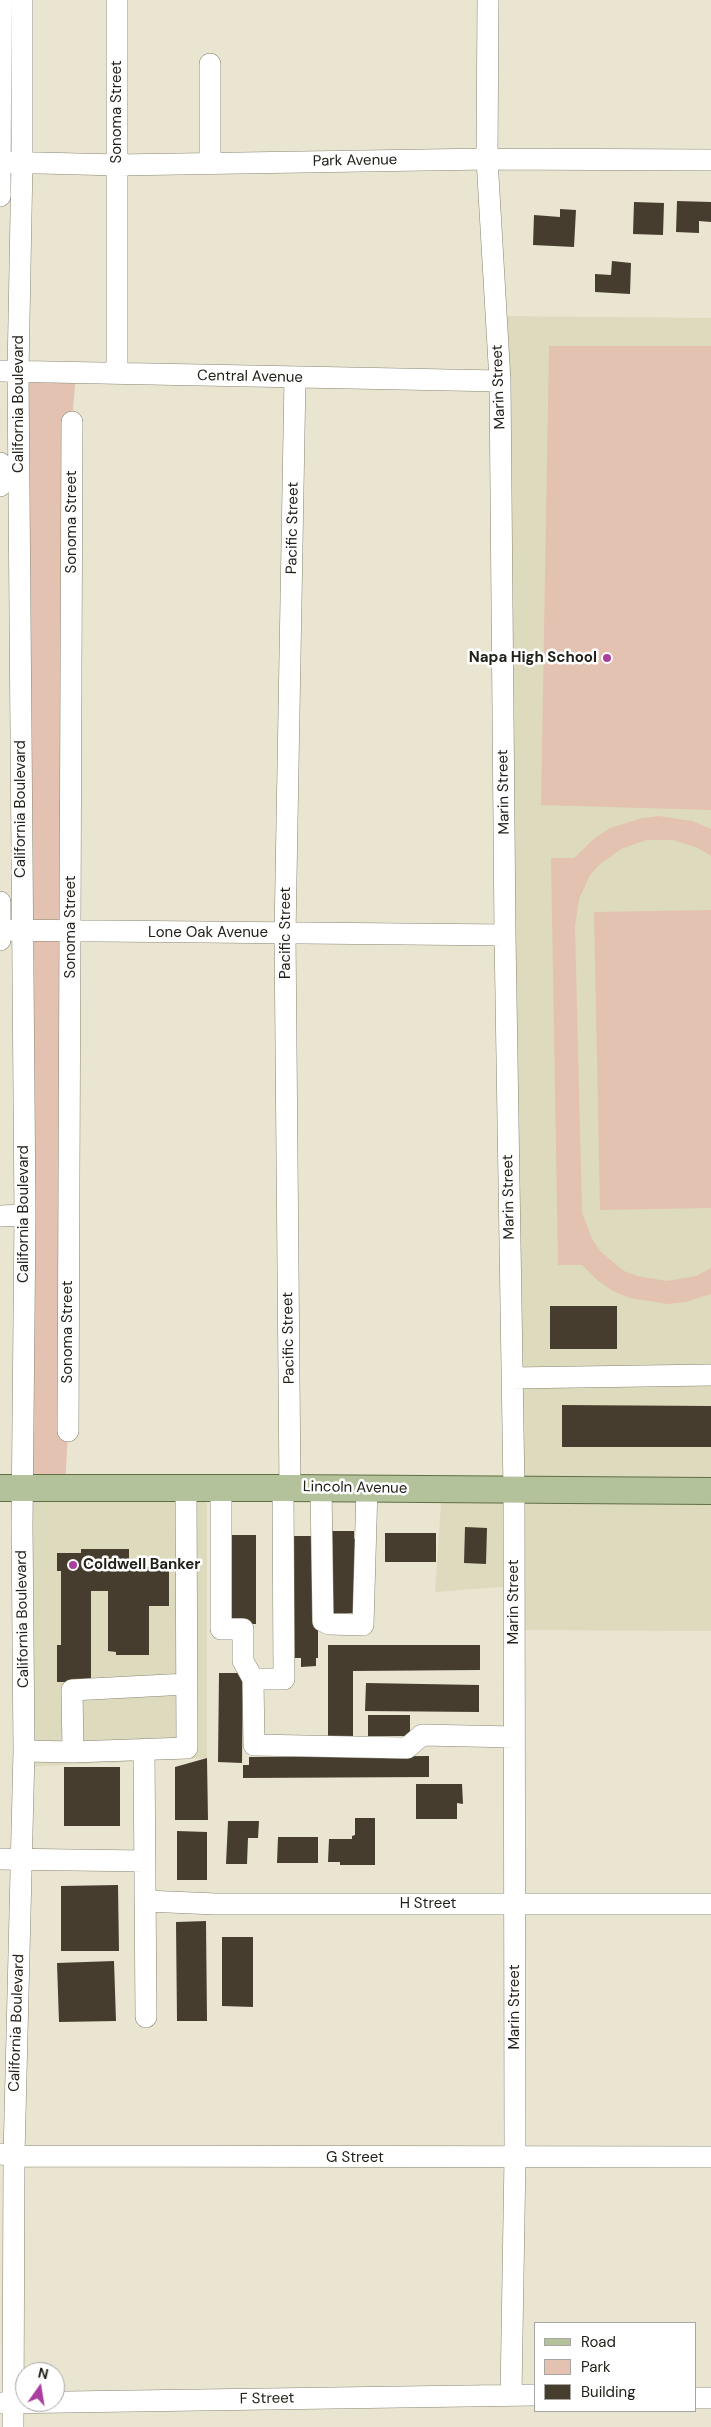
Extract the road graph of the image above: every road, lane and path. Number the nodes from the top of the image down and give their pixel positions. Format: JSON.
{"nodes":[{"id":1,"x":0,"y":0,"type":"edge"},
{"id":2,"x":22,"y":0,"type":"edge"},
{"id":3,"x":117,"y":0,"type":"edge"},
{"id":4,"x":488,"y":0,"type":"edge"},
{"id":5,"x":210,"y":64,"type":"dead end"},
{"id":6,"x":487,"y":159,"type":"junction"},
{"id":7,"x":711,"y":160,"type":"edge"},
{"id":8,"x":0,"y":162,"type":"edge"},
{"id":9,"x":22,"y":162,"type":"junction"},
{"id":10,"x":210,"y":164,"type":"junction"},
{"id":11,"x":118,"y":165,"type":"junction"},
{"id":12,"x":0,"y":196,"type":"edge"},
{"id":13,"x":9,"y":372,"type":"edge"},
{"id":14,"x":117,"y":374,"type":"junction"},
{"id":15,"x":296,"y":378,"type":"junction"},
{"id":16,"x":500,"y":381,"type":"junction"},
{"id":17,"x":72,"y":422,"type":"dead end"},
{"id":18,"x":0,"y":463,"type":"edge"},
{"id":19,"x":0,"y":486,"type":"edge"},
{"id":20,"x":0,"y":902,"type":"edge"},
{"id":21,"x":0,"y":930,"type":"edge"},
{"id":22,"x":22,"y":930,"type":"junction"},
{"id":23,"x":71,"y":932,"type":"junction"},
{"id":24,"x":285,"y":934,"type":"junction"},
{"id":25,"x":505,"y":935,"type":"junction"},
{"id":26,"x":0,"y":940,"type":"edge"},
{"id":27,"x":24,"y":1215,"type":"junction"},
{"id":28,"x":0,"y":1216,"type":"edge"},
{"id":29,"x":711,"y":1375,"type":"edge"},
{"id":30,"x":512,"y":1378,"type":"junction"},
{"id":31,"x":68,"y":1431,"type":"dead end"},
{"id":32,"x":11,"y":1488,"type":"edge"},
{"id":33,"x":186,"y":1488,"type":"junction"},
{"id":34,"x":221,"y":1488,"type":"junction"},
{"id":35,"x":287,"y":1488,"type":"junction"},
{"id":36,"x":321,"y":1488,"type":"junction"},
{"id":37,"x":367,"y":1488,"type":"junction"},
{"id":38,"x":514,"y":1490,"type":"junction"},
{"id":39,"x":711,"y":1492,"type":"edge"},
{"id":40,"x":253,"y":1679,"type":"junction"},
{"id":41,"x":186,"y":1684,"type":"junction"},
{"id":42,"x":514,"y":1737,"type":"junction"},
{"id":43,"x":144,"y":1749,"type":"junction"},
{"id":44,"x":24,"y":1751,"type":"junction"},
{"id":45,"x":73,"y":1752,"type":"junction"},
{"id":46,"x":22,"y":1858,"type":"junction"},
{"id":47,"x":0,"y":1859,"type":"edge"},
{"id":48,"x":144,"y":1861,"type":"junction"},
{"id":49,"x":145,"y":1901,"type":"junction"},
{"id":50,"x":711,"y":1904,"type":"edge"},
{"id":51,"x":515,"y":1905,"type":"junction"},
{"id":52,"x":146,"y":2017,"type":"dead end"},
{"id":53,"x":7,"y":2155,"type":"edge"},
{"id":54,"x":515,"y":2158,"type":"junction"},
{"id":55,"x":711,"y":2158,"type":"edge"},
{"id":56,"x":511,"y":2395,"type":"junction"},
{"id":57,"x":534,"y":2395,"type":"edge"},
{"id":58,"x":696,"y":2398,"type":"edge"},
{"id":59,"x":711,"y":2398,"type":"edge"},
{"id":60,"x":6,"y":2403,"type":"edge"},
{"id":61,"x":13,"y":2427,"type":"edge"}],
"edges":[{"from":1,"to":8,"type":"street"},
{"from":2,"to":9,"type":"street","name":"California Boulevard"},
{"from":3,"to":11,"type":"street","name":"Sonoma Street"},
{"from":4,"to":6,"type":"street","name":"Marin Street"},
{"from":5,"to":10,"type":"street"},
{"from":6,"to":7,"type":"street","name":"Park Avenue"},
{"from":6,"to":10,"type":"street","name":"Park Avenue"},
{"from":6,"to":16,"type":"street","name":"Marin Street"},
{"from":8,"to":9,"type":"street","name":"Park Avenue"},
{"from":8,"to":12,"type":"street"},
{"from":9,"to":11,"type":"street","name":"Park Avenue"},
{"from":9,"to":13,"type":"street","name":"California Boulevard"},
{"from":10,"to":11,"type":"street","name":"Park Avenue"},
{"from":11,"to":14,"type":"street","name":"Sonoma Street"},
{"from":13,"to":14,"type":"street","name":"Central Avenue"},
{"from":13,"to":22,"type":"street","name":"California Boulevard"},
{"from":14,"to":15,"type":"street","name":"Central Avenue"},
{"from":15,"to":16,"type":"street","name":"Central Avenue"},
{"from":15,"to":24,"type":"street","name":"Pacific Street"},
{"from":16,"to":25,"type":"street","name":"Marin Street"},
{"from":17,"to":23,"type":"street","name":"Sonoma Street"},
{"from":18,"to":19,"type":"street","name":"California Boulevard"},
{"from":20,"to":21,"type":"street"},
{"from":21,"to":22,"type":"street","name":"Lone Oak Avenue"},
{"from":21,"to":26,"type":"street"},
{"from":22,"to":23,"type":"street","name":"Lone Oak Avenue"},
{"from":22,"to":27,"type":"street","name":"California Boulevard"},
{"from":23,"to":24,"type":"street","name":"Lone Oak Avenue"},
{"from":23,"to":31,"type":"street","name":"Sonoma Street"},
{"from":24,"to":25,"type":"street","name":"Lone Oak Avenue"},
{"from":24,"to":35,"type":"street","name":"Pacific Street"},
{"from":25,"to":30,"type":"street","name":"Marin Street"},
{"from":27,"to":28,"type":"street"},
{"from":27,"to":32,"type":"street","name":"California Boulevard"},
{"from":29,"to":30,"type":"street"},
{"from":30,"to":38,"type":"street","name":"Marin Street"},
{"from":32,"to":33,"type":"main road","name":"Lincoln Avenue"},
{"from":32,"to":44,"type":"street","name":"California Boulevard"},
{"from":33,"to":34,"type":"main road","name":"Lincoln Avenue"},
{"from":33,"to":41,"type":"street"},
{"from":34,"to":35,"type":"main road","name":"Lincoln Avenue"},
{"from":34,"to":40,"type":"street"},
{"from":35,"to":36,"type":"main road","name":"Lincoln Avenue"},
{"from":35,"to":40,"type":"street","name":"Pacific Street"},
{"from":36,"to":37,"type":"main road","name":"Lincoln Avenue"},
{"from":36,"to":37,"type":"street"},
{"from":37,"to":38,"type":"main road","name":"Lincoln Avenue"},
{"from":38,"to":39,"type":"main road","name":"Lincoln Avenue"},
{"from":38,"to":42,"type":"street","name":"Marin Street"},
{"from":40,"to":42,"type":"street"},
{"from":41,"to":43,"type":"street"},
{"from":41,"to":45,"type":"street"},
{"from":42,"to":51,"type":"street","name":"Marin Street"},
{"from":43,"to":45,"type":"street"},
{"from":43,"to":48,"type":"street"},
{"from":44,"to":45,"type":"street"},
{"from":44,"to":46,"type":"street","name":"California Boulevard"},
{"from":46,"to":47,"type":"street"},
{"from":46,"to":48,"type":"street"},
{"from":46,"to":53,"type":"street","name":"California Boulevard"},
{"from":48,"to":49,"type":"street"},
{"from":49,"to":51,"type":"street","name":"H Street"},
{"from":49,"to":52,"type":"street"},
{"from":50,"to":51,"type":"street","name":"H Street"},
{"from":51,"to":54,"type":"street","name":"Marin Street"},
{"from":53,"to":54,"type":"street","name":"G Street"},
{"from":53,"to":60,"type":"street","name":"California Boulevard"},
{"from":54,"to":55,"type":"street","name":"G Street"},
{"from":54,"to":56,"type":"street","name":"Marin Street"},
{"from":56,"to":57,"type":"street","name":"F Street"},
{"from":56,"to":60,"type":"street","name":"F Street"},
{"from":58,"to":59,"type":"street"},
{"from":60,"to":61,"type":"street","name":"California Boulevard"}]}
